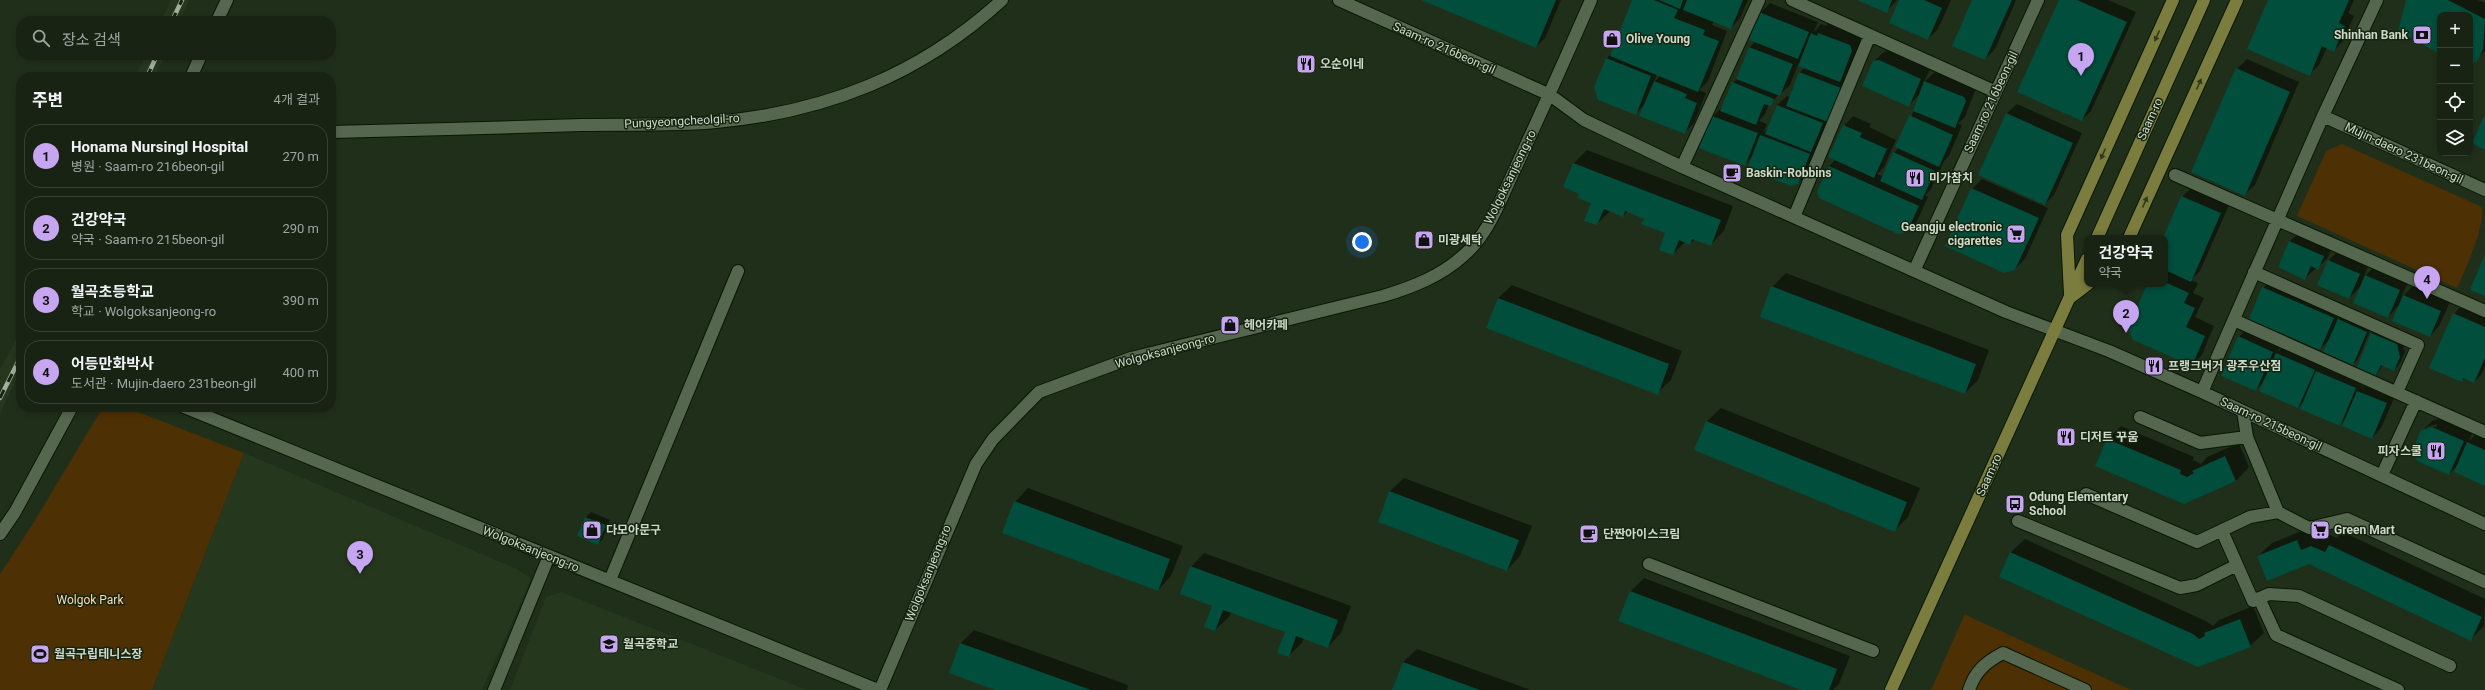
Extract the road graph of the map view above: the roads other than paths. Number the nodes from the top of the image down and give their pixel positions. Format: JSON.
{"nodes":[{"id":1,"x":227,"y":0,"type":"edge"},
{"id":2,"x":1002,"y":0,"type":"edge"},
{"id":3,"x":1339,"y":0,"type":"edge"},
{"id":4,"x":1591,"y":0,"type":"edge"},
{"id":5,"x":1759,"y":0,"type":"edge"},
{"id":6,"x":1792,"y":0,"type":"edge"},
{"id":7,"x":2038,"y":0,"type":"edge"},
{"id":8,"x":2173,"y":0,"type":"edge"},
{"id":9,"x":2204,"y":0,"type":"edge"},
{"id":10,"x":2237,"y":0,"type":"edge"},
{"id":11,"x":2377,"y":0,"type":"edge"},
{"id":12,"x":219,"y":16,"type":"edge"},
{"id":13,"x":1870,"y":35,"type":"junction"},
{"id":14,"x":199,"y":60,"type":"edge"},
{"id":15,"x":193,"y":72,"type":"edge"},
{"id":16,"x":1996,"y":92,"type":"junction"},
{"id":17,"x":1550,"y":95,"type":"junction"},
{"id":18,"x":2323,"y":116,"type":"junction"},
{"id":19,"x":336,"y":132,"type":"edge"},
{"id":20,"x":1682,"y":167,"type":"junction"},
{"id":21,"x":2175,"y":175,"type":"dead end"},
{"id":22,"x":2485,"y":190,"type":"edge"},
{"id":23,"x":1794,"y":217,"type":"junction"},
{"id":24,"x":2278,"y":219,"type":"junction"},
{"id":25,"x":2098,"y":235,"type":"edge"},
{"id":26,"x":2130,"y":235,"type":"edge"},
{"id":27,"x":2084,"y":266,"type":"edge"},
{"id":28,"x":1915,"y":269,"type":"junction"},
{"id":29,"x":738,"y":271,"type":"dead end"},
{"id":30,"x":2254,"y":272,"type":"junction"},
{"id":31,"x":2084,"y":287,"type":"edge"},
{"id":32,"x":2070,"y":297,"type":"junction"},
{"id":33,"x":2485,"y":311,"type":"edge"},
{"id":34,"x":2234,"y":320,"type":"junction"},
{"id":35,"x":2055,"y":330,"type":"junction"},
{"id":36,"x":2202,"y":392,"type":"junction"},
{"id":37,"x":2397,"y":392,"type":"junction"},
{"id":38,"x":2416,"y":401,"type":"junction"},
{"id":39,"x":2243,"y":411,"type":"junction"},
{"id":40,"x":69,"y":412,"type":"edge"},
{"id":41,"x":196,"y":412,"type":"edge"},
{"id":42,"x":2140,"y":417,"type":"dead end"},
{"id":43,"x":2485,"y":432,"type":"edge"},
{"id":44,"x":2247,"y":437,"type":"junction"},
{"id":45,"x":2382,"y":476,"type":"junction"},
{"id":46,"x":2086,"y":494,"type":"dead end"},
{"id":47,"x":2278,"y":512,"type":"junction"},
{"id":48,"x":2018,"y":521,"type":"dead end"},
{"id":49,"x":2485,"y":524,"type":"edge"},
{"id":50,"x":2222,"y":530,"type":"junction"},
{"id":51,"x":0,"y":534,"type":"edge"},
{"id":52,"x":549,"y":556,"type":"junction"},
{"id":53,"x":1649,"y":564,"type":"dead end"},
{"id":54,"x":2237,"y":565,"type":"junction"},
{"id":55,"x":610,"y":580,"type":"junction"},
{"id":56,"x":2485,"y":582,"type":"edge"},
{"id":57,"x":2259,"y":598,"type":"junction"},
{"id":58,"x":1873,"y":651,"type":"dead end"},
{"id":59,"x":2450,"y":666,"type":"dead end"},
{"id":60,"x":494,"y":690,"type":"edge"},
{"id":61,"x":879,"y":690,"type":"edge"},
{"id":62,"x":1891,"y":690,"type":"edge"},
{"id":63,"x":1969,"y":690,"type":"edge"},
{"id":64,"x":2085,"y":690,"type":"edge"},
{"id":65,"x":2398,"y":690,"type":"edge"}],
"edges":[{"from":1,"to":12,"type":"street"},
{"from":2,"to":19,"type":"street","name":"Pungyeongcheolgil-ro"},
{"from":3,"to":17,"type":"street","name":"Saam-ro 216beon-gil"},
{"from":4,"to":17,"type":"street"},
{"from":5,"to":20,"type":"street"},
{"from":6,"to":13,"type":"street"},
{"from":7,"to":16,"type":"street","name":"Saam-ro 216beon-gil"},
{"from":8,"to":32,"type":"main road","one_way":true},
{"from":9,"to":25,"type":"main road","name":"Saam-ro"},
{"from":26,"to":10,"type":"main road","one_way":true},
{"from":11,"to":18,"type":"street"},
{"from":13,"to":16,"type":"street"},
{"from":13,"to":23,"type":"street"},
{"from":14,"to":15,"type":"street"},
{"from":16,"to":28,"type":"street","name":"Saam-ro 216beon-gil"},
{"from":17,"to":20,"type":"street","name":"Saam-ro 216beon-gil"},
{"from":17,"to":61,"type":"street","name":"Wolgoksanjeong-ro"},
{"from":18,"to":22,"type":"street","name":"Mujin-daero 231beon-gil"},
{"from":18,"to":24,"type":"street"},
{"from":20,"to":23,"type":"street","name":"Saam-ro 216beon-gil"},
{"from":21,"to":24,"type":"street"},
{"from":23,"to":28,"type":"street","name":"Saam-ro 216beon-gil"},
{"from":24,"to":30,"type":"street"},
{"from":24,"to":33,"type":"street"},
{"from":27,"to":32,"type":"main road","name":"Saam-ro"},
{"from":28,"to":35,"type":"street","name":"Saam-ro 216beon-gil"},
{"from":29,"to":55,"type":"street"},
{"from":30,"to":34,"type":"street"},
{"from":30,"to":37,"type":"street"},
{"from":31,"to":32,"type":"main road"},
{"from":32,"to":35,"type":"main road","name":"Saam-ro"},
{"from":34,"to":36,"type":"street"},
{"from":34,"to":37,"type":"street"},
{"from":35,"to":36,"type":"street","name":"Saam-ro 215beon-gil"},
{"from":35,"to":62,"type":"main road","name":"Saam-ro"},
{"from":36,"to":39,"type":"street","name":"Saam-ro 215beon-gil"},
{"from":37,"to":38,"type":"street"},
{"from":38,"to":43,"type":"street"},
{"from":38,"to":45,"type":"street"},
{"from":39,"to":44,"type":"street"},
{"from":39,"to":45,"type":"street","name":"Saam-ro 215beon-gil"},
{"from":40,"to":51,"type":"street"},
{"from":41,"to":52,"type":"street","name":"Wolgoksanjeong-ro"},
{"from":42,"to":44,"type":"street"},
{"from":44,"to":47,"type":"street"},
{"from":45,"to":49,"type":"street","name":"Saam-ro 215beon-gil"},
{"from":46,"to":50,"type":"street"},
{"from":47,"to":50,"type":"street"},
{"from":47,"to":56,"type":"street"},
{"from":48,"to":54,"type":"street"},
{"from":50,"to":54,"type":"street"},
{"from":52,"to":55,"type":"street","name":"Wolgoksanjeong-ro"},
{"from":52,"to":60,"type":"street"},
{"from":53,"to":58,"type":"street"},
{"from":54,"to":57,"type":"street"},
{"from":55,"to":61,"type":"street","name":"Wolgoksanjeong-ro"},
{"from":57,"to":59,"type":"street"},
{"from":57,"to":65,"type":"street"},
{"from":63,"to":64,"type":"street"}]}
